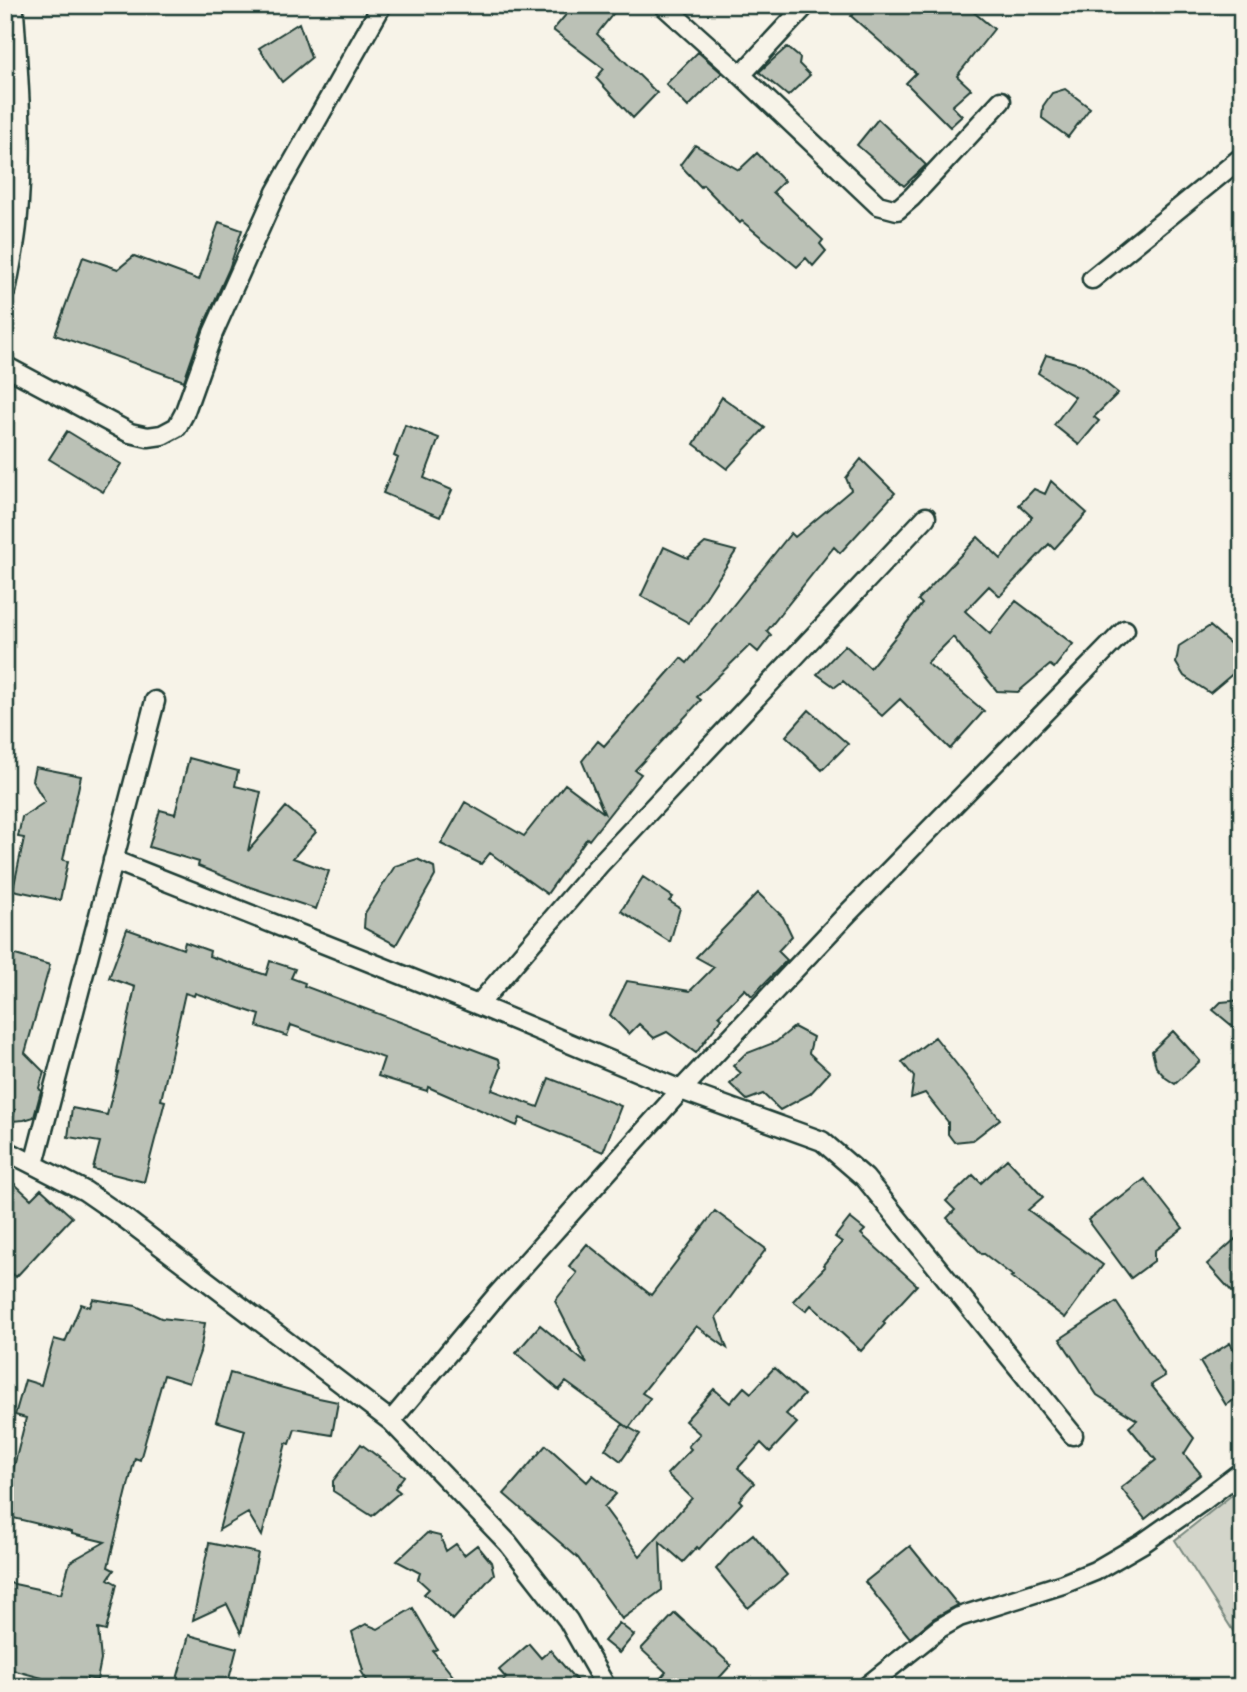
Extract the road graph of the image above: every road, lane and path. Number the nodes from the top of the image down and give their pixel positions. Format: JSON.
{"nodes":[{"id":1,"x":12,"y":5,"type":"edge"},
{"id":2,"x":383,"y":5,"type":"edge"},
{"id":3,"x":663,"y":5,"type":"edge"},
{"id":4,"x":806,"y":5,"type":"edge"},
{"id":5,"x":741,"y":75,"type":"junction"},
{"id":6,"x":1001,"y":102,"type":"dead end"},
{"id":7,"x":1242,"y":157,"type":"edge"},
{"id":8,"x":1093,"y":279,"type":"dead end"},
{"id":9,"x":5,"y":289,"type":"edge"},
{"id":10,"x":5,"y":366,"type":"edge"},
{"id":11,"x":926,"y":517,"type":"dead end"},
{"id":12,"x":1125,"y":630,"type":"dead end"},
{"id":13,"x":155,"y":701,"type":"dead end"},
{"id":14,"x":113,"y":860,"type":"junction"},
{"id":15,"x":478,"y":1005,"type":"junction"},
{"id":16,"x":681,"y":1090,"type":"junction"},
{"id":17,"x":5,"y":1150,"type":"edge"},
{"id":18,"x":34,"y":1164,"type":"junction"},
{"id":19,"x":391,"y":1421,"type":"junction"},
{"id":20,"x":1073,"y":1435,"type":"dead end"},
{"id":21,"x":1242,"y":1471,"type":"edge"},
{"id":22,"x":606,"y":1687,"type":"edge"},
{"id":23,"x":866,"y":1687,"type":"edge"}],
"edges":[{"from":1,"to":9,"type":"street"},
{"from":2,"to":10,"type":"street"},
{"from":3,"to":5,"type":"street"},
{"from":4,"to":5,"type":"street"},
{"from":5,"to":6,"type":"street"},
{"from":7,"to":8,"type":"street"},
{"from":11,"to":15,"type":"street"},
{"from":12,"to":16,"type":"street"},
{"from":13,"to":14,"type":"street"},
{"from":14,"to":15,"type":"street"},
{"from":14,"to":18,"type":"street"},
{"from":15,"to":16,"type":"street"},
{"from":16,"to":19,"type":"street"},
{"from":16,"to":20,"type":"street"},
{"from":17,"to":18,"type":"street"},
{"from":18,"to":19,"type":"street"},
{"from":19,"to":22,"type":"street"},
{"from":21,"to":23,"type":"street"}]}
